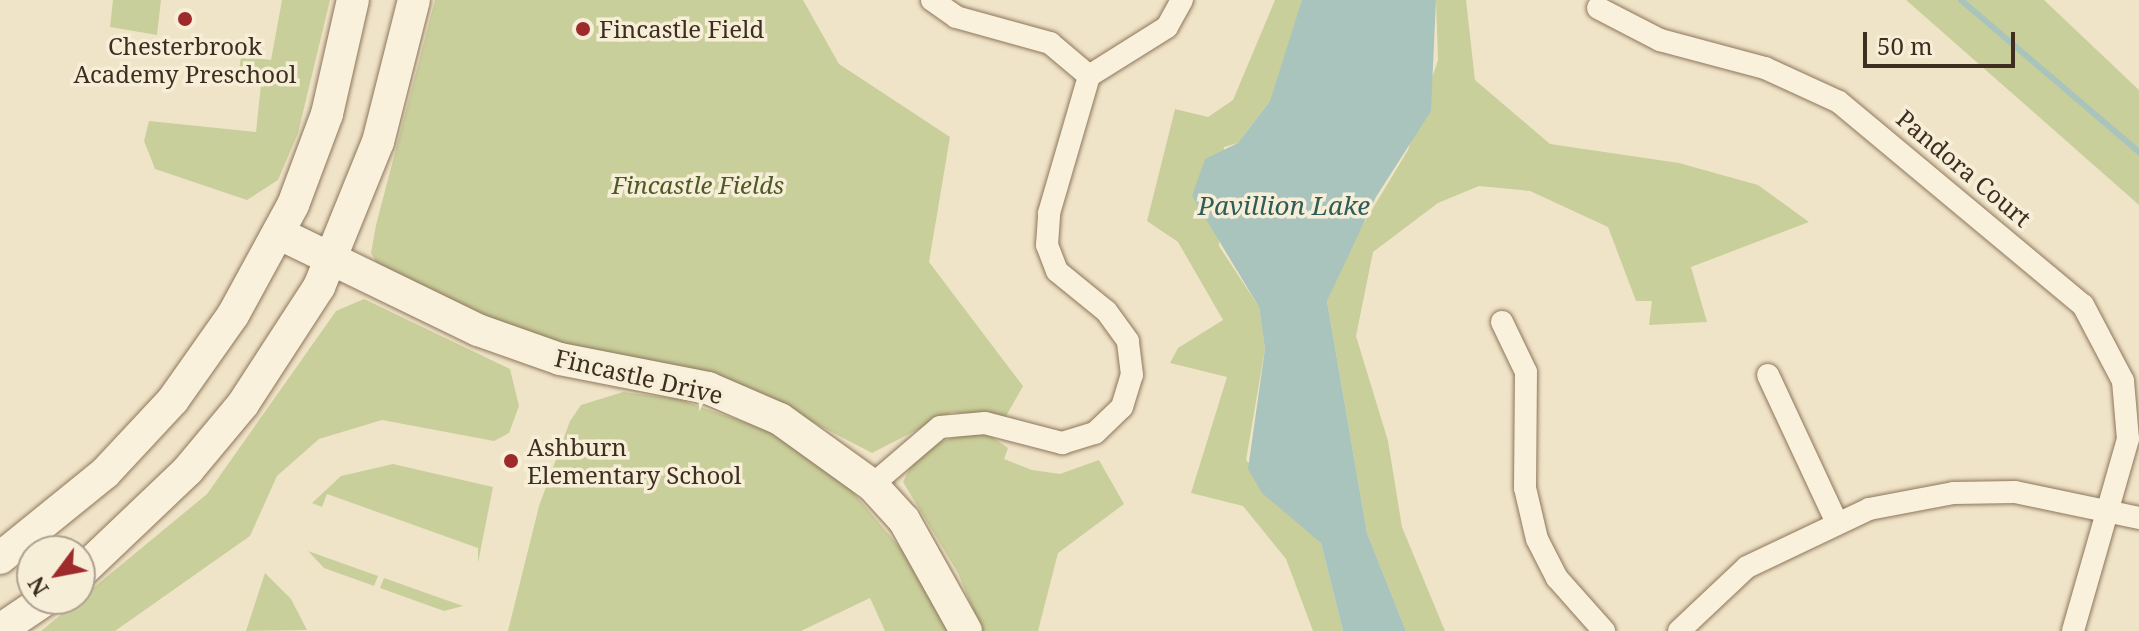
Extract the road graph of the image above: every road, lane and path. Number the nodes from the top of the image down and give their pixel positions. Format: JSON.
{"nodes":[{"id":1,"x":353,"y":0,"type":"edge"},
{"id":2,"x":414,"y":0,"type":"edge"},
{"id":3,"x":932,"y":0,"type":"edge"},
{"id":4,"x":1182,"y":0,"type":"edge"},
{"id":5,"x":1598,"y":8,"type":"dead end"},
{"id":6,"x":1089,"y":76,"type":"junction"},
{"id":7,"x":278,"y":233,"type":"junction"},
{"id":8,"x":331,"y":262,"type":"junction"},
{"id":9,"x":1502,"y":322,"type":"dead end"},
{"id":10,"x":1768,"y":375,"type":"dead end"},
{"id":11,"x":872,"y":485,"type":"junction"},
{"id":12,"x":2113,"y":511,"type":"junction"},
{"id":13,"x":2139,"y":518,"type":"edge"},
{"id":14,"x":1836,"y":521,"type":"junction"},
{"id":15,"x":0,"y":558,"type":"edge"},
{"id":16,"x":96,"y":558,"type":"edge"},
{"id":17,"x":22,"y":615,"type":"edge"},
{"id":18,"x":0,"y":630,"type":"edge"},
{"id":19,"x":966,"y":631,"type":"edge"},
{"id":20,"x":1604,"y":631,"type":"edge"},
{"id":21,"x":1679,"y":631,"type":"edge"},
{"id":22,"x":2073,"y":631,"type":"edge"}],
"edges":[{"from":1,"to":7,"type":"main road"},
{"from":2,"to":8,"type":"main road"},
{"from":3,"to":6,"type":"street"},
{"from":4,"to":6,"type":"street"},
{"from":5,"to":12,"type":"street","name":"Pandora Court"},
{"from":6,"to":11,"type":"street"},
{"from":7,"to":8,"type":"main road","name":"Fincastle Drive"},
{"from":7,"to":15,"type":"main road"},
{"from":8,"to":11,"type":"main road","name":"Fincastle Drive"},
{"from":8,"to":16,"type":"main road"},
{"from":9,"to":20,"type":"street"},
{"from":10,"to":14,"type":"street"},
{"from":11,"to":19,"type":"main road","name":"Fincastle Drive"},
{"from":12,"to":13,"type":"street"},
{"from":12,"to":14,"type":"street"},
{"from":12,"to":22,"type":"street","name":"Pandora Court"},
{"from":14,"to":21,"type":"street"},
{"from":17,"to":18,"type":"main road"}]}
